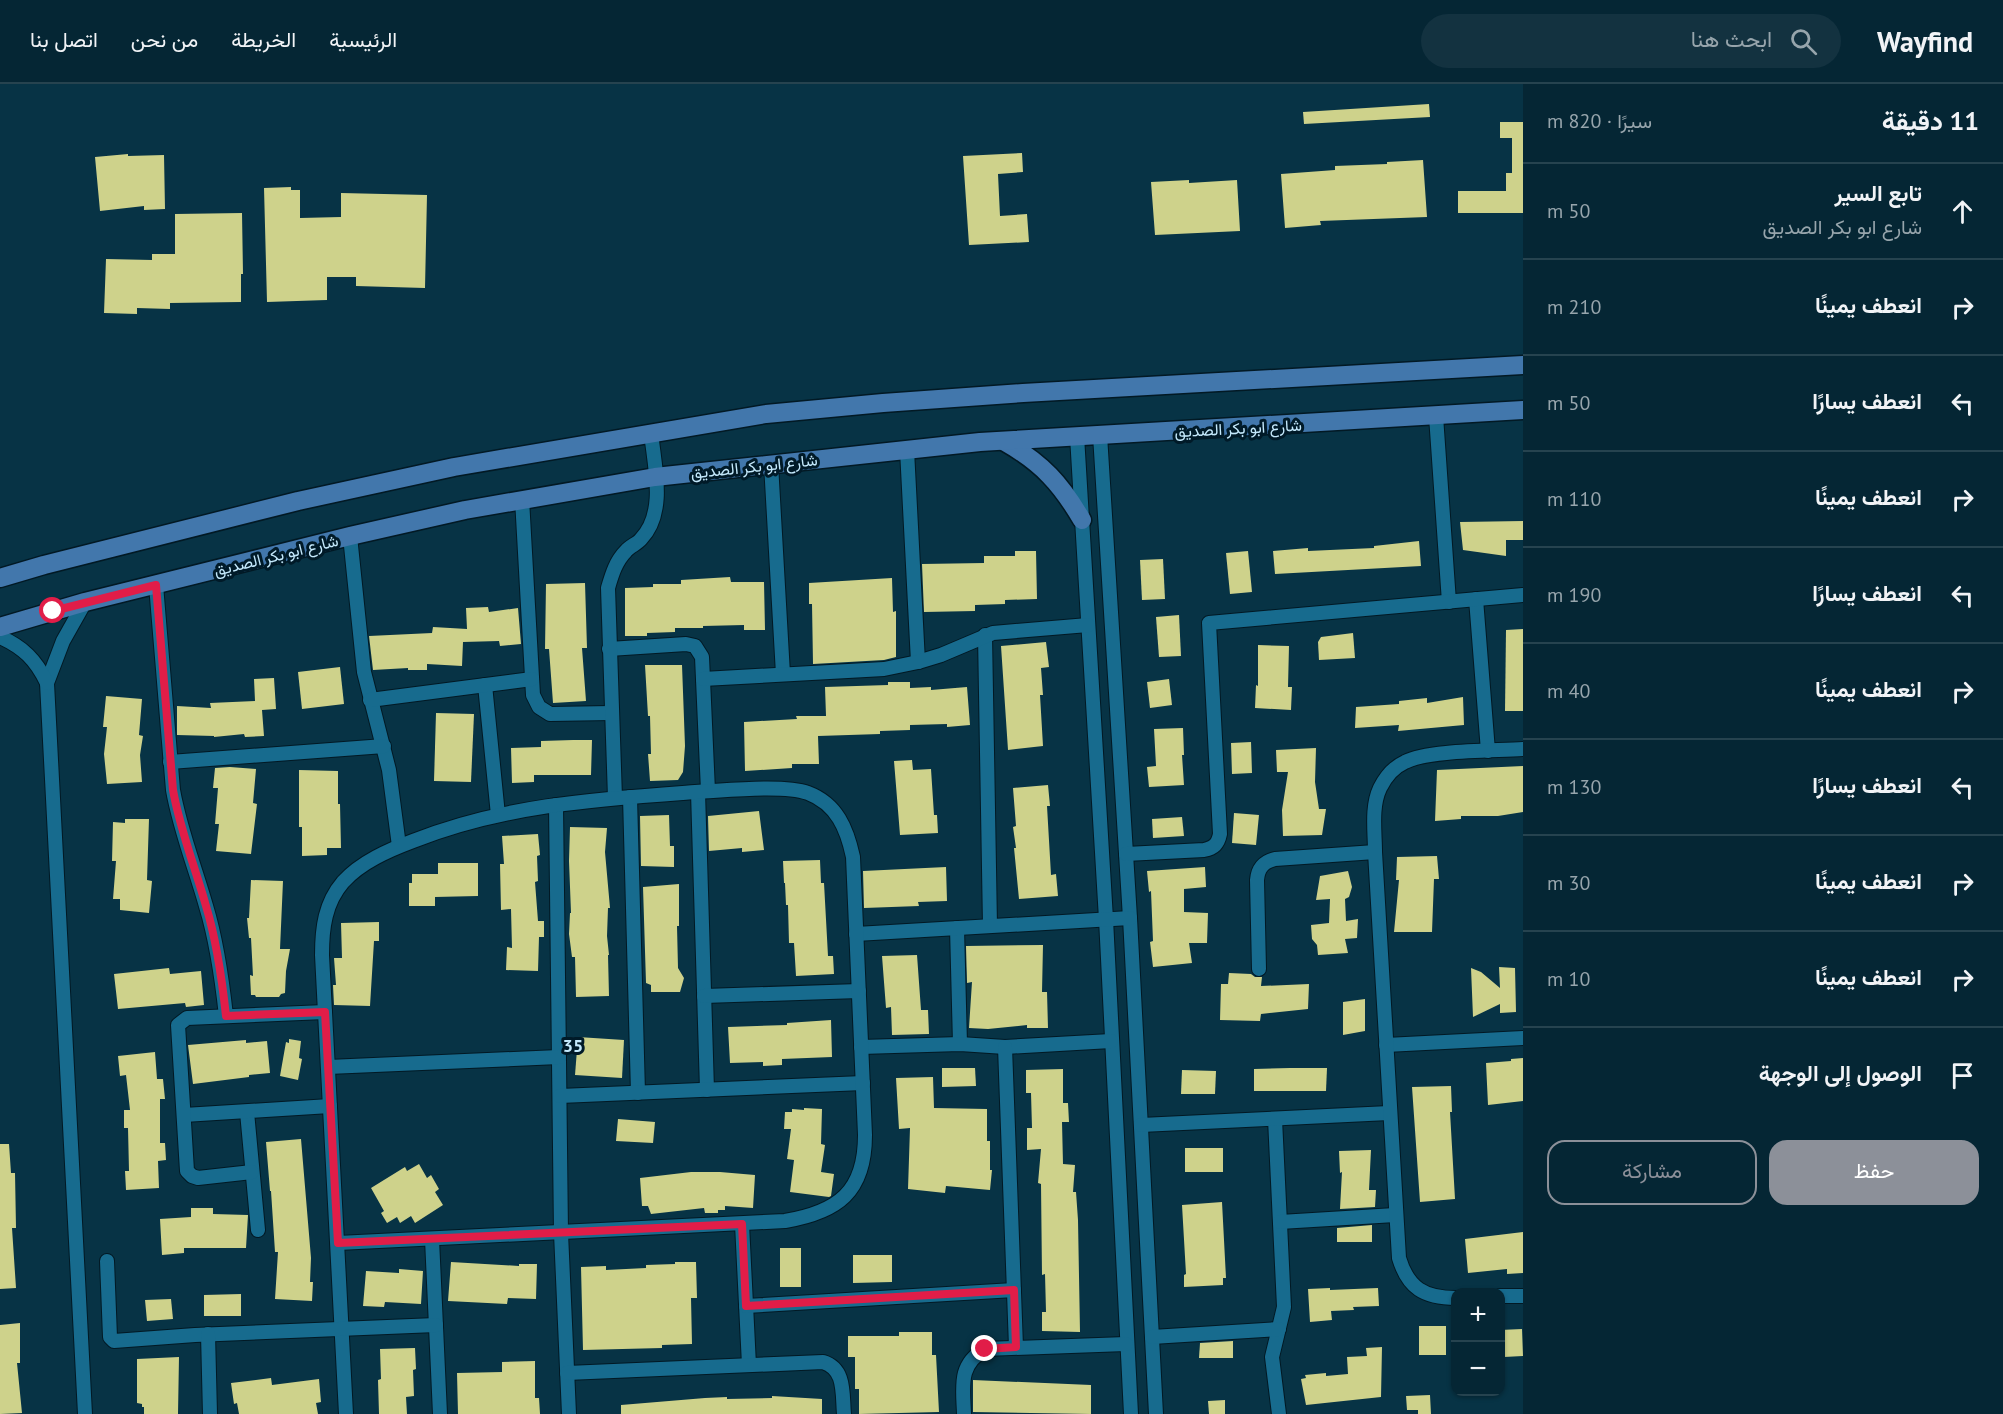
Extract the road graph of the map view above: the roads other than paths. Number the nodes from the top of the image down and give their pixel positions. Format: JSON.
{"nodes":[{"id":1,"x":1523,"y":365,"type":"edge"},
{"id":2,"x":1523,"y":410,"type":"edge"},
{"id":3,"x":1436,"y":416,"type":"junction"},
{"id":4,"x":651,"y":432,"type":"junction"},
{"id":5,"x":1100,"y":435,"type":"junction"},
{"id":6,"x":1077,"y":436,"type":"junction"},
{"id":7,"x":1005,"y":442,"type":"junction"},
{"id":8,"x":907,"y":450,"type":"junction"},
{"id":9,"x":771,"y":464,"type":"junction"},
{"id":10,"x":1102,"y":470,"type":"junction"},
{"id":11,"x":1079,"y":472,"type":"junction"},
{"id":12,"x":655,"y":477,"type":"junction"},
{"id":13,"x":522,"y":499,"type":"junction"},
{"id":14,"x":1082,"y":520,"type":"junction"},
{"id":15,"x":350,"y":536,"type":"junction"},
{"id":16,"x":0,"y":578,"type":"edge"},
{"id":17,"x":156,"y":585,"type":"junction"},
{"id":18,"x":1523,"y":595,"type":"edge"},
{"id":19,"x":1476,"y":599,"type":"junction"},
{"id":20,"x":85,"y":602,"type":"junction"},
{"id":21,"x":1449,"y":602,"type":"junction"},
{"id":22,"x":1088,"y":625,"type":"junction"},
{"id":23,"x":0,"y":627,"type":"edge"},
{"id":24,"x":985,"y":635,"type":"junction"},
{"id":25,"x":0,"y":637,"type":"edge"},
{"id":26,"x":609,"y":649,"type":"junction"},
{"id":27,"x":918,"y":662,"type":"junction"},
{"id":28,"x":783,"y":675,"type":"junction"},
{"id":29,"x":532,"y":679,"type":"junction"},
{"id":30,"x":703,"y":679,"type":"junction"},
{"id":31,"x":47,"y":683,"type":"junction"},
{"id":32,"x":485,"y":685,"type":"junction"},
{"id":33,"x":370,"y":700,"type":"junction"},
{"id":34,"x":611,"y":713,"type":"junction"},
{"id":35,"x":384,"y":746,"type":"junction"},
{"id":36,"x":1523,"y":749,"type":"edge"},
{"id":37,"x":1488,"y":751,"type":"junction"},
{"id":38,"x":170,"y":762,"type":"junction"},
{"id":39,"x":703,"y":792,"type":"junction"},
{"id":40,"x":630,"y":797,"type":"junction"},
{"id":41,"x":615,"y":798,"type":"junction"},
{"id":42,"x":556,"y":805,"type":"junction"},
{"id":43,"x":498,"y":815,"type":"junction"},
{"id":44,"x":399,"y":846,"type":"junction"},
{"id":45,"x":1375,"y":852,"type":"junction"},
{"id":46,"x":1126,"y":854,"type":"junction"},
{"id":47,"x":1130,"y":918,"type":"junction"},
{"id":48,"x":1106,"y":919,"type":"junction"},
{"id":49,"x":990,"y":926,"type":"junction"},
{"id":50,"x":957,"y":928,"type":"junction"},
{"id":51,"x":856,"y":934,"type":"junction"},
{"id":52,"x":1259,"y":969,"type":"dead end"},
{"id":53,"x":859,"y":991,"type":"junction"},
{"id":54,"x":704,"y":996,"type":"junction"},
{"id":55,"x":325,"y":1012,"type":"junction"},
{"id":56,"x":226,"y":1016,"type":"junction"},
{"id":57,"x":1523,"y":1038,"type":"edge"},
{"id":58,"x":1111,"y":1041,"type":"junction"},
{"id":59,"x":960,"y":1044,"type":"junction"},
{"id":60,"x":1386,"y":1045,"type":"junction"},
{"id":61,"x":861,"y":1047,"type":"junction"},
{"id":62,"x":1005,"y":1047,"type":"junction"},
{"id":63,"x":559,"y":1057,"type":"junction"},
{"id":64,"x":328,"y":1067,"type":"junction"},
{"id":65,"x":863,"y":1083,"type":"junction"},
{"id":66,"x":707,"y":1089,"type":"junction"},
{"id":67,"x":638,"y":1093,"type":"junction"},
{"id":68,"x":560,"y":1096,"type":"junction"},
{"id":69,"x":330,"y":1106,"type":"junction"},
{"id":70,"x":247,"y":1112,"type":"junction"},
{"id":71,"x":1389,"y":1113,"type":"junction"},
{"id":72,"x":184,"y":1115,"type":"junction"},
{"id":73,"x":1275,"y":1119,"type":"junction"},
{"id":74,"x":1141,"y":1125,"type":"junction"},
{"id":75,"x":252,"y":1172,"type":"junction"},
{"id":76,"x":1395,"y":1215,"type":"junction"},
{"id":77,"x":1280,"y":1222,"type":"junction"},
{"id":78,"x":742,"y":1224,"type":"junction"},
{"id":79,"x":258,"y":1230,"type":"dead end"},
{"id":80,"x":561,"y":1233,"type":"junction"},
{"id":81,"x":432,"y":1239,"type":"junction"},
{"id":82,"x":338,"y":1243,"type":"junction"},
{"id":83,"x":107,"y":1261,"type":"dead end"},
{"id":84,"x":1014,"y":1290,"type":"junction"},
{"id":85,"x":1505,"y":1296,"type":"edge"},
{"id":86,"x":1523,"y":1296,"type":"edge"},
{"id":87,"x":1451,"y":1298,"type":"edge"},
{"id":88,"x":746,"y":1306,"type":"junction"},
{"id":89,"x":436,"y":1325,"type":"junction"},
{"id":90,"x":342,"y":1329,"type":"junction"},
{"id":91,"x":1279,"y":1329,"type":"junction"},
{"id":92,"x":208,"y":1334,"type":"junction"},
{"id":93,"x":1152,"y":1336,"type":"junction"},
{"id":94,"x":1126,"y":1344,"type":"junction"},
{"id":95,"x":1016,"y":1347,"type":"junction"},
{"id":96,"x":749,"y":1365,"type":"junction"},
{"id":97,"x":567,"y":1373,"type":"junction"},
{"id":98,"x":85,"y":1414,"type":"edge"},
{"id":99,"x":210,"y":1414,"type":"edge"},
{"id":100,"x":346,"y":1414,"type":"edge"},
{"id":101,"x":440,"y":1414,"type":"edge"},
{"id":102,"x":569,"y":1414,"type":"edge"},
{"id":103,"x":844,"y":1414,"type":"edge"},
{"id":104,"x":964,"y":1414,"type":"edge"},
{"id":105,"x":1131,"y":1414,"type":"edge"},
{"id":106,"x":1156,"y":1414,"type":"edge"},
{"id":107,"x":1279,"y":1414,"type":"edge"}],
"edges":[{"from":1,"to":4,"type":"main road"},
{"from":2,"to":3,"type":"main road","name":"شارع ابو بكر الصديق"},
{"from":3,"to":5,"type":"main road","name":"شارع ابو بكر الصديق"},
{"from":3,"to":21,"type":"street"},
{"from":4,"to":12,"type":"street"},
{"from":4,"to":16,"type":"main road"},
{"from":5,"to":6,"type":"main road","name":"شارع ابو بكر الصديق"},
{"from":5,"to":10,"type":"street"},
{"from":6,"to":7,"type":"main road","name":"شارع ابو بكر الصديق"},
{"from":6,"to":11,"type":"street"},
{"from":7,"to":8,"type":"main road","name":"شارع ابو بكر الصديق"},
{"from":7,"to":14,"type":"main road"},
{"from":8,"to":9,"type":"main road","name":"شارع ابو بكر الصديق"},
{"from":8,"to":27,"type":"street"},
{"from":9,"to":12,"type":"main road","name":"شارع ابو بكر الصديق"},
{"from":9,"to":28,"type":"street"},
{"from":10,"to":11,"type":"street"},
{"from":10,"to":46,"type":"street"},
{"from":11,"to":14,"type":"street"},
{"from":12,"to":13,"type":"main road","name":"شارع ابو بكر الصديق"},
{"from":12,"to":26,"type":"street"},
{"from":13,"to":15,"type":"main road","name":"شارع ابو بكر الصديق"},
{"from":13,"to":29,"type":"street"},
{"from":14,"to":22,"type":"street"},
{"from":15,"to":17,"type":"main road","name":"شارع ابو بكر الصديق"},
{"from":15,"to":33,"type":"street"},
{"from":17,"to":20,"type":"main road","name":"شارع ابو بكر الصديق"},
{"from":17,"to":38,"type":"street"},
{"from":18,"to":19,"type":"street"},
{"from":19,"to":21,"type":"street"},
{"from":19,"to":37,"type":"street"},
{"from":20,"to":23,"type":"main road","name":"شارع ابو بكر الصديق"},
{"from":20,"to":31,"type":"street"},
{"from":21,"to":46,"type":"street"},
{"from":22,"to":24,"type":"street"},
{"from":22,"to":48,"type":"street"},
{"from":24,"to":27,"type":"street"},
{"from":24,"to":49,"type":"street"},
{"from":25,"to":31,"type":"street"},
{"from":26,"to":30,"type":"street"},
{"from":26,"to":34,"type":"street"},
{"from":27,"to":28,"type":"street"},
{"from":28,"to":30,"type":"street"},
{"from":29,"to":32,"type":"street"},
{"from":29,"to":34,"type":"street"},
{"from":30,"to":39,"type":"street"},
{"from":31,"to":98,"type":"street"},
{"from":32,"to":33,"type":"street"},
{"from":32,"to":43,"type":"street"},
{"from":33,"to":35,"type":"street"},
{"from":34,"to":41,"type":"street"},
{"from":35,"to":38,"type":"street"},
{"from":35,"to":44,"type":"street"},
{"from":36,"to":37,"type":"street"},
{"from":37,"to":45,"type":"street"},
{"from":38,"to":56,"type":"street"},
{"from":39,"to":40,"type":"street"},
{"from":39,"to":51,"type":"street"},
{"from":39,"to":54,"type":"street"},
{"from":40,"to":41,"type":"street"},
{"from":40,"to":67,"type":"street"},
{"from":41,"to":42,"type":"street"},
{"from":42,"to":43,"type":"street"},
{"from":42,"to":63,"type":"street"},
{"from":43,"to":44,"type":"street"},
{"from":44,"to":55,"type":"street"},
{"from":45,"to":52,"type":"street"},
{"from":45,"to":60,"type":"street"},
{"from":46,"to":47,"type":"street"},
{"from":47,"to":48,"type":"street"},
{"from":47,"to":74,"type":"street"},
{"from":48,"to":49,"type":"street"},
{"from":48,"to":58,"type":"street"},
{"from":49,"to":50,"type":"street"},
{"from":50,"to":51,"type":"street"},
{"from":50,"to":59,"type":"street"},
{"from":51,"to":53,"type":"street"},
{"from":53,"to":54,"type":"street"},
{"from":53,"to":61,"type":"street"},
{"from":54,"to":66,"type":"street"},
{"from":55,"to":56,"type":"street"},
{"from":55,"to":64,"type":"street"},
{"from":56,"to":72,"type":"street"},
{"from":57,"to":60,"type":"street"},
{"from":58,"to":62,"type":"street"},
{"from":58,"to":94,"type":"street"},
{"from":59,"to":61,"type":"street"},
{"from":59,"to":62,"type":"street"},
{"from":60,"to":71,"type":"street"},
{"from":61,"to":65,"type":"street"},
{"from":62,"to":84,"type":"street"},
{"from":63,"to":64,"type":"street"},
{"from":63,"to":68,"type":"street"},
{"from":64,"to":69,"type":"street"},
{"from":65,"to":66,"type":"street"},
{"from":65,"to":78,"type":"street"},
{"from":66,"to":67,"type":"street"},
{"from":67,"to":68,"type":"street"},
{"from":68,"to":80,"type":"street"},
{"from":69,"to":70,"type":"street"},
{"from":69,"to":82,"type":"street"},
{"from":70,"to":72,"type":"street"},
{"from":70,"to":75,"type":"street"},
{"from":71,"to":73,"type":"street"},
{"from":71,"to":76,"type":"street"},
{"from":72,"to":75,"type":"street"},
{"from":73,"to":74,"type":"street"},
{"from":73,"to":77,"type":"street"},
{"from":74,"to":93,"type":"street"},
{"from":75,"to":79,"type":"street"},
{"from":76,"to":77,"type":"street"},
{"from":76,"to":87,"type":"street"},
{"from":77,"to":91,"type":"street"},
{"from":78,"to":80,"type":"street"},
{"from":78,"to":88,"type":"street"},
{"from":80,"to":81,"type":"street"},
{"from":80,"to":97,"type":"street"},
{"from":81,"to":82,"type":"street"},
{"from":81,"to":89,"type":"street"},
{"from":82,"to":90,"type":"street"},
{"from":83,"to":92,"type":"street"},
{"from":84,"to":88,"type":"street"},
{"from":84,"to":95,"type":"street"},
{"from":85,"to":86,"type":"street"},
{"from":88,"to":96,"type":"street"},
{"from":89,"to":90,"type":"street"},
{"from":89,"to":101,"type":"street"},
{"from":90,"to":92,"type":"street"},
{"from":90,"to":100,"type":"street"},
{"from":91,"to":93,"type":"street"},
{"from":91,"to":107,"type":"street"},
{"from":92,"to":99,"type":"street"},
{"from":93,"to":106,"type":"street"},
{"from":94,"to":95,"type":"street"},
{"from":94,"to":105,"type":"street"},
{"from":95,"to":104,"type":"street"},
{"from":96,"to":97,"type":"street"},
{"from":96,"to":103,"type":"street"},
{"from":97,"to":102,"type":"street"}]}
